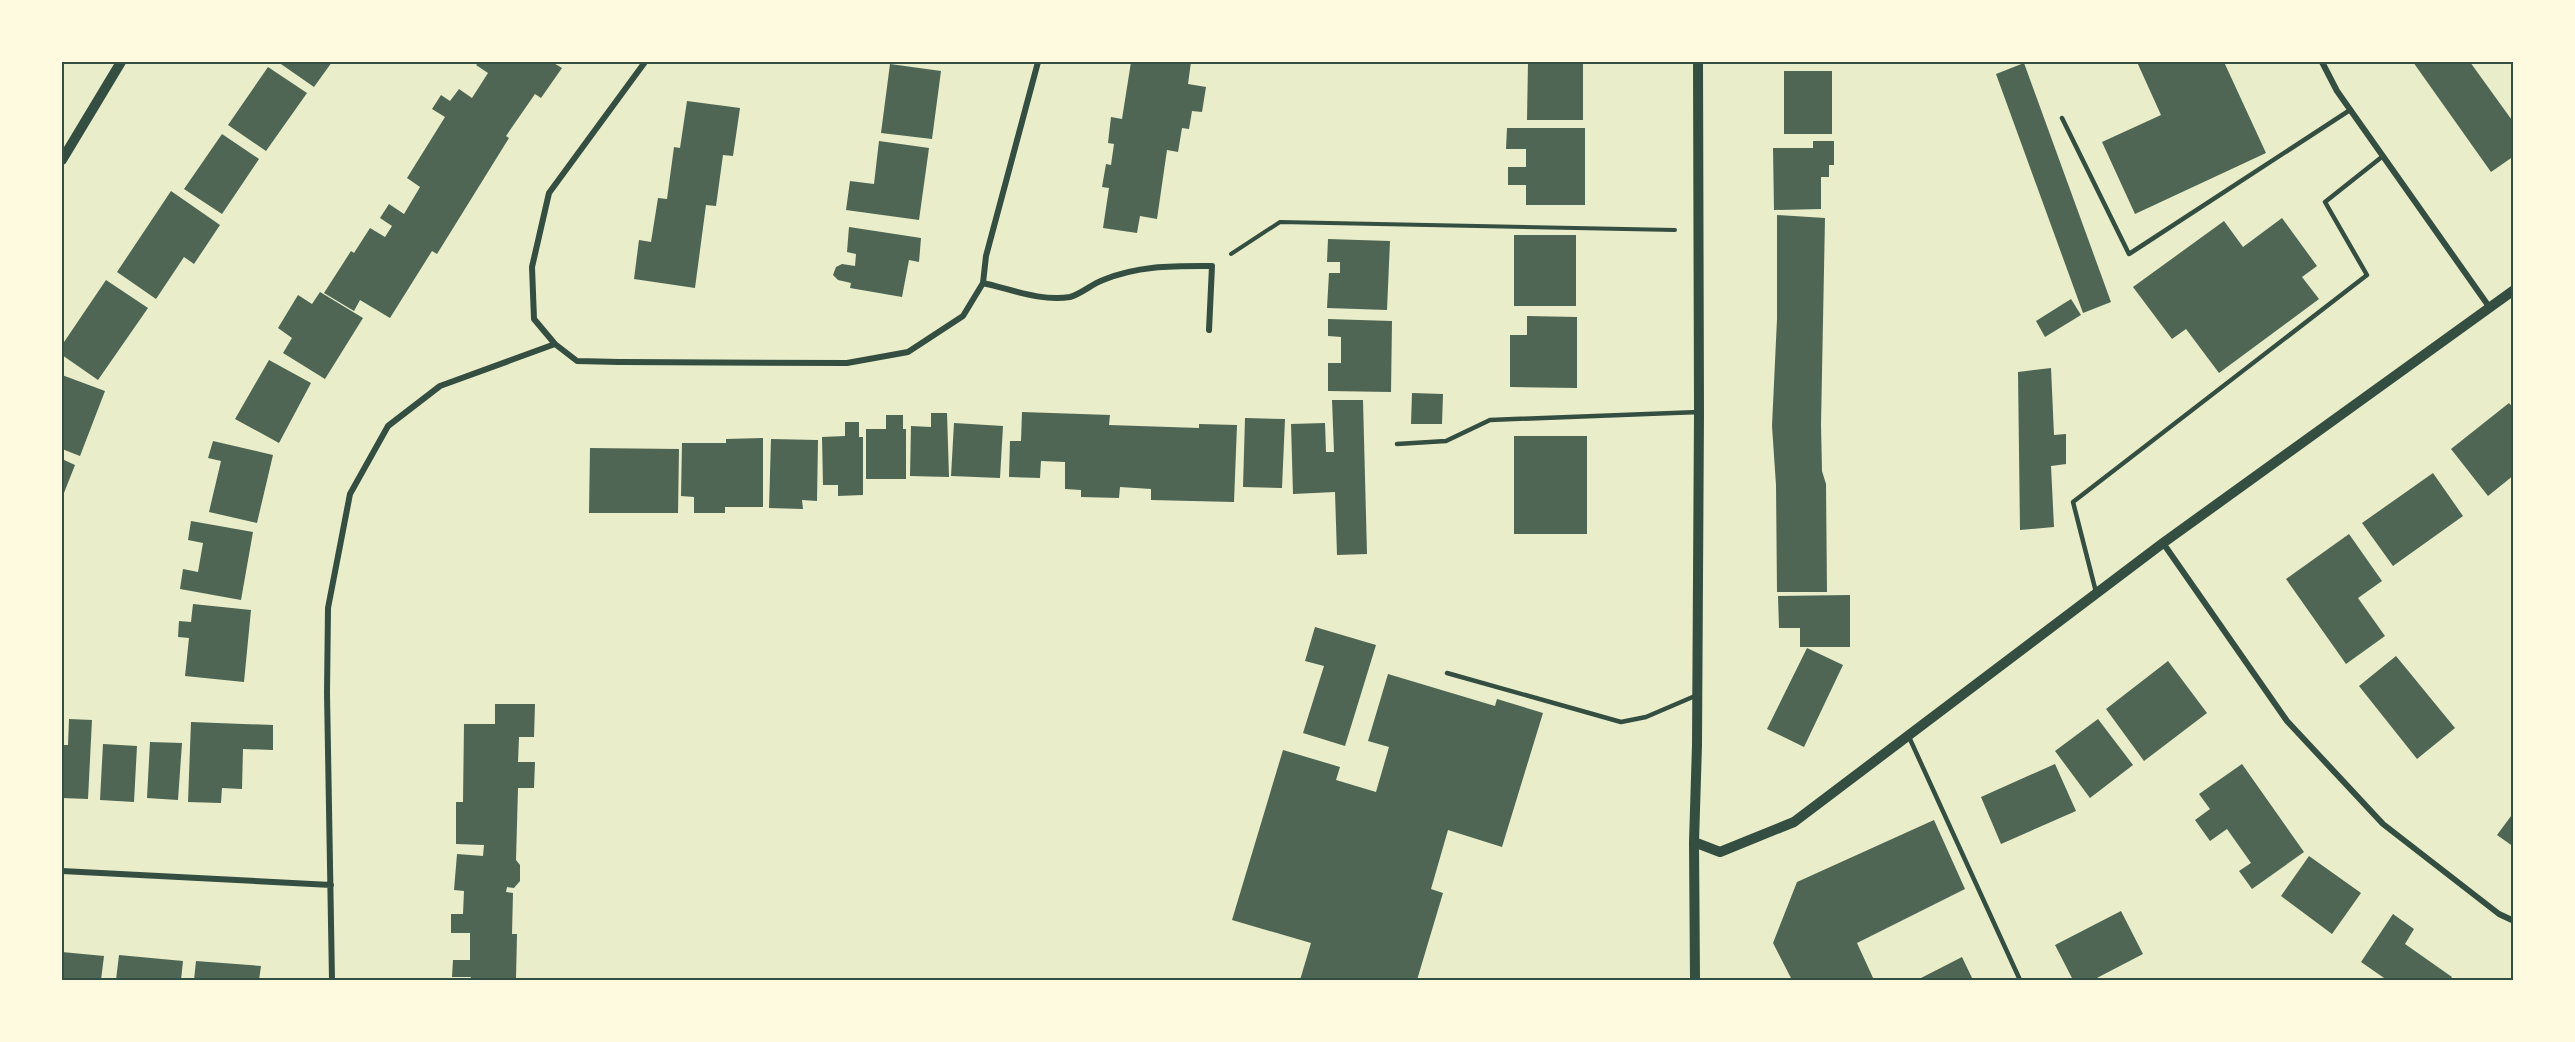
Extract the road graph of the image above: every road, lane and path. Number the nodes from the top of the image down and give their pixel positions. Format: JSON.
{"nodes":[{"id":1,"x":121,"y":62,"type":"edge"},
{"id":2,"x":645,"y":62,"type":"edge"},
{"id":3,"x":1038,"y":62,"type":"edge"},
{"id":4,"x":1698,"y":62,"type":"edge"},
{"id":5,"x":2322,"y":62,"type":"edge"},
{"id":6,"x":2350,"y":110,"type":"junction"},
{"id":7,"x":2062,"y":118,"type":"dead end"},
{"id":8,"x":2383,"y":156,"type":"junction"},
{"id":9,"x":62,"y":160,"type":"edge"},
{"id":10,"x":1699,"y":231,"type":"junction"},
{"id":11,"x":1212,"y":266,"type":"junction"},
{"id":12,"x":983,"y":283,"type":"junction"},
{"id":13,"x":2514,"y":290,"type":"edge"},
{"id":14,"x":2490,"y":308,"type":"junction"},
{"id":15,"x":1209,"y":330,"type":"dead end"},
{"id":16,"x":555,"y":344,"type":"junction"},
{"id":17,"x":1699,"y":412,"type":"junction"},
{"id":18,"x":1397,"y":444,"type":"dead end"},
{"id":19,"x":2163,"y":543,"type":"junction"},
{"id":20,"x":2096,"y":593,"type":"junction"},
{"id":21,"x":1448,"y":674,"type":"dead end"},
{"id":22,"x":1698,"y":695,"type":"junction"},
{"id":23,"x":1908,"y":736,"type":"junction"},
{"id":24,"x":1694,"y":842,"type":"junction"},
{"id":25,"x":62,"y":871,"type":"edge"},
{"id":26,"x":331,"y":885,"type":"junction"},
{"id":27,"x":2514,"y":921,"type":"edge"},
{"id":28,"x":332,"y":981,"type":"edge"},
{"id":29,"x":1695,"y":981,"type":"edge"},
{"id":30,"x":2020,"y":981,"type":"edge"}],
"edges":[{"from":1,"to":9,"type":"street"},
{"from":2,"to":16,"type":"street"},
{"from":3,"to":12,"type":"street"},
{"from":4,"to":10,"type":"street"},
{"from":5,"to":6,"type":"street"},
{"from":6,"to":7,"type":"lane"},
{"from":6,"to":8,"type":"street"},
{"from":8,"to":14,"type":"street"},
{"from":8,"to":20,"type":"lane"},
{"from":10,"to":11,"type":"path"},
{"from":10,"to":17,"type":"street"},
{"from":11,"to":12,"type":"street"},
{"from":11,"to":15,"type":"street"},
{"from":12,"to":16,"type":"street"},
{"from":13,"to":14,"type":"street"},
{"from":14,"to":19,"type":"street"},
{"from":16,"to":26,"type":"street"},
{"from":17,"to":18,"type":"lane"},
{"from":17,"to":22,"type":"street"},
{"from":19,"to":20,"type":"street"},
{"from":19,"to":27,"type":"street"},
{"from":20,"to":23,"type":"street"},
{"from":21,"to":22,"type":"lane"},
{"from":22,"to":24,"type":"street"},
{"from":23,"to":24,"type":"street"},
{"from":23,"to":30,"type":"lane"},
{"from":24,"to":29,"type":"street"},
{"from":25,"to":26,"type":"street"},
{"from":26,"to":28,"type":"street"}]}
